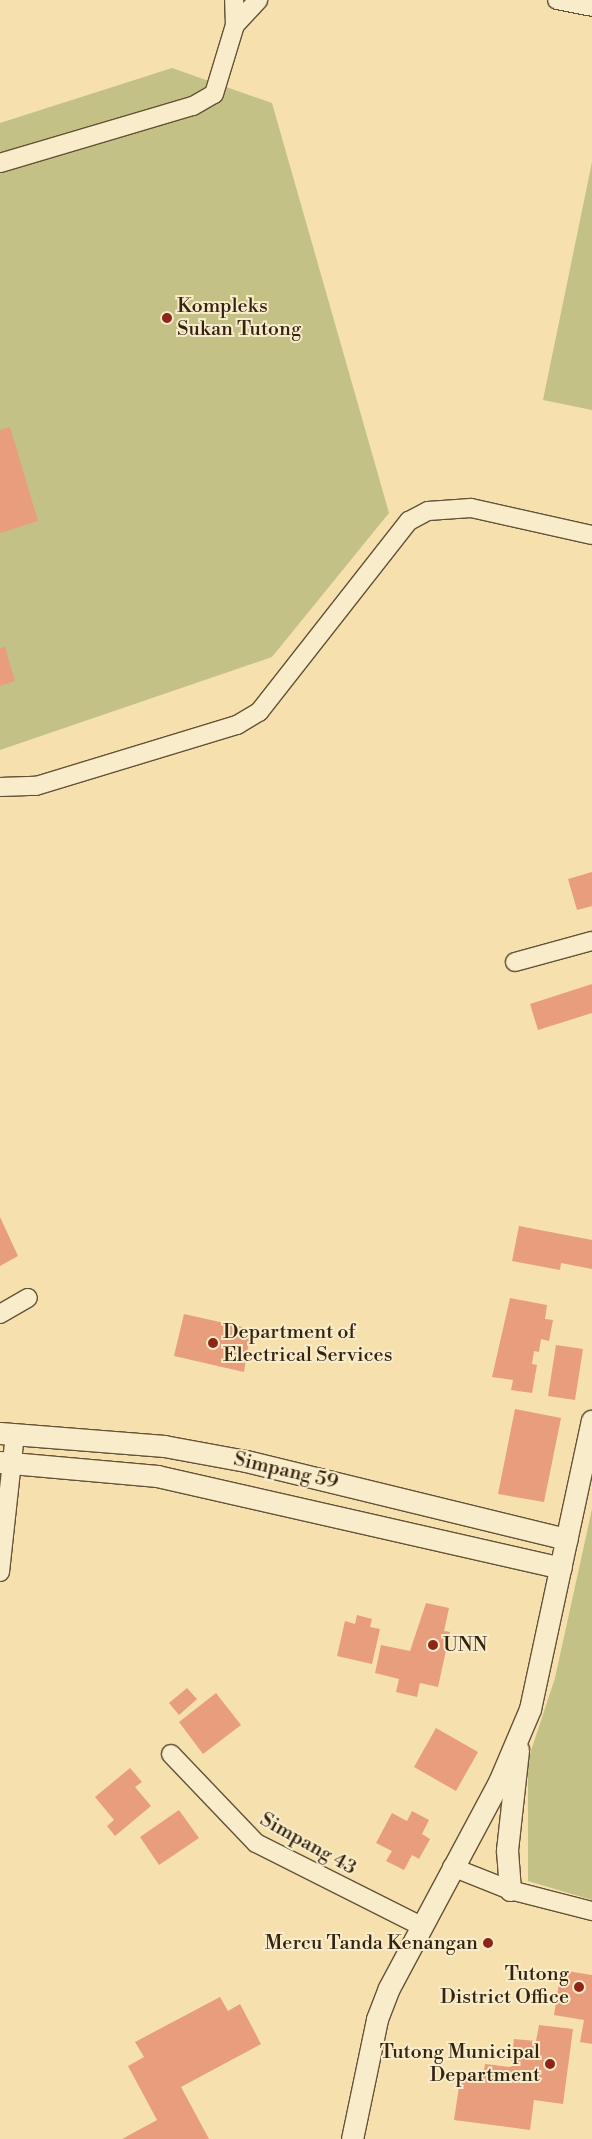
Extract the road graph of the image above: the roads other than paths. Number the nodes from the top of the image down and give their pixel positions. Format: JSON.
{"nodes":[{"id":1,"x":234,"y":0,"type":"edge"},
{"id":2,"x":258,"y":0,"type":"edge"},
{"id":3,"x":557,"y":0,"type":"edge"},
{"id":4,"x":592,"y":7,"type":"edge"},
{"id":5,"x":236,"y":25,"type":"junction"},
{"id":6,"x":0,"y":164,"type":"edge"},
{"id":7,"x":592,"y":535,"type":"edge"},
{"id":8,"x":0,"y":787,"type":"edge"},
{"id":9,"x":592,"y":941,"type":"edge"},
{"id":10,"x":515,"y":962,"type":"dead end"},
{"id":11,"x":28,"y":1298,"type":"dead end"},
{"id":12,"x":0,"y":1314,"type":"edge"},
{"id":13,"x":592,"y":1421,"type":"edge"},
{"id":14,"x":8,"y":1434,"type":"edge"},
{"id":15,"x":6,"y":1462,"type":"edge"},
{"id":16,"x":567,"y":1539,"type":"junction"},
{"id":17,"x":561,"y":1568,"type":"junction"},
{"id":18,"x":0,"y":1572,"type":"edge"},
{"id":19,"x":518,"y":1740,"type":"junction"},
{"id":20,"x":171,"y":1754,"type":"dead end"},
{"id":21,"x":452,"y":1867,"type":"junction"},
{"id":22,"x":510,"y":1890,"type":"junction"},
{"id":23,"x":592,"y":1911,"type":"edge"},
{"id":24,"x":421,"y":1926,"type":"junction"},
{"id":25,"x":352,"y":2139,"type":"edge"}],
"edges":[{"from":1,"to":5,"type":"street"},
{"from":2,"to":5,"type":"street"},
{"from":3,"to":4,"type":"street"},
{"from":5,"to":6,"type":"street"},
{"from":7,"to":8,"type":"street"},
{"from":9,"to":10,"type":"street"},
{"from":11,"to":12,"type":"street"},
{"from":13,"to":16,"type":"street"},
{"from":14,"to":15,"type":"street"},
{"from":14,"to":16,"type":"street","name":"Simpang 59"},
{"from":15,"to":17,"type":"street","name":"Simpang 59"},
{"from":15,"to":18,"type":"street"},
{"from":16,"to":17,"type":"street"},
{"from":17,"to":19,"type":"street"},
{"from":19,"to":21,"type":"street"},
{"from":19,"to":22,"type":"street"},
{"from":20,"to":24,"type":"street","name":"Simpang 43"},
{"from":21,"to":22,"type":"street"},
{"from":21,"to":24,"type":"street"},
{"from":22,"to":23,"type":"street"},
{"from":24,"to":25,"type":"street"}]}
